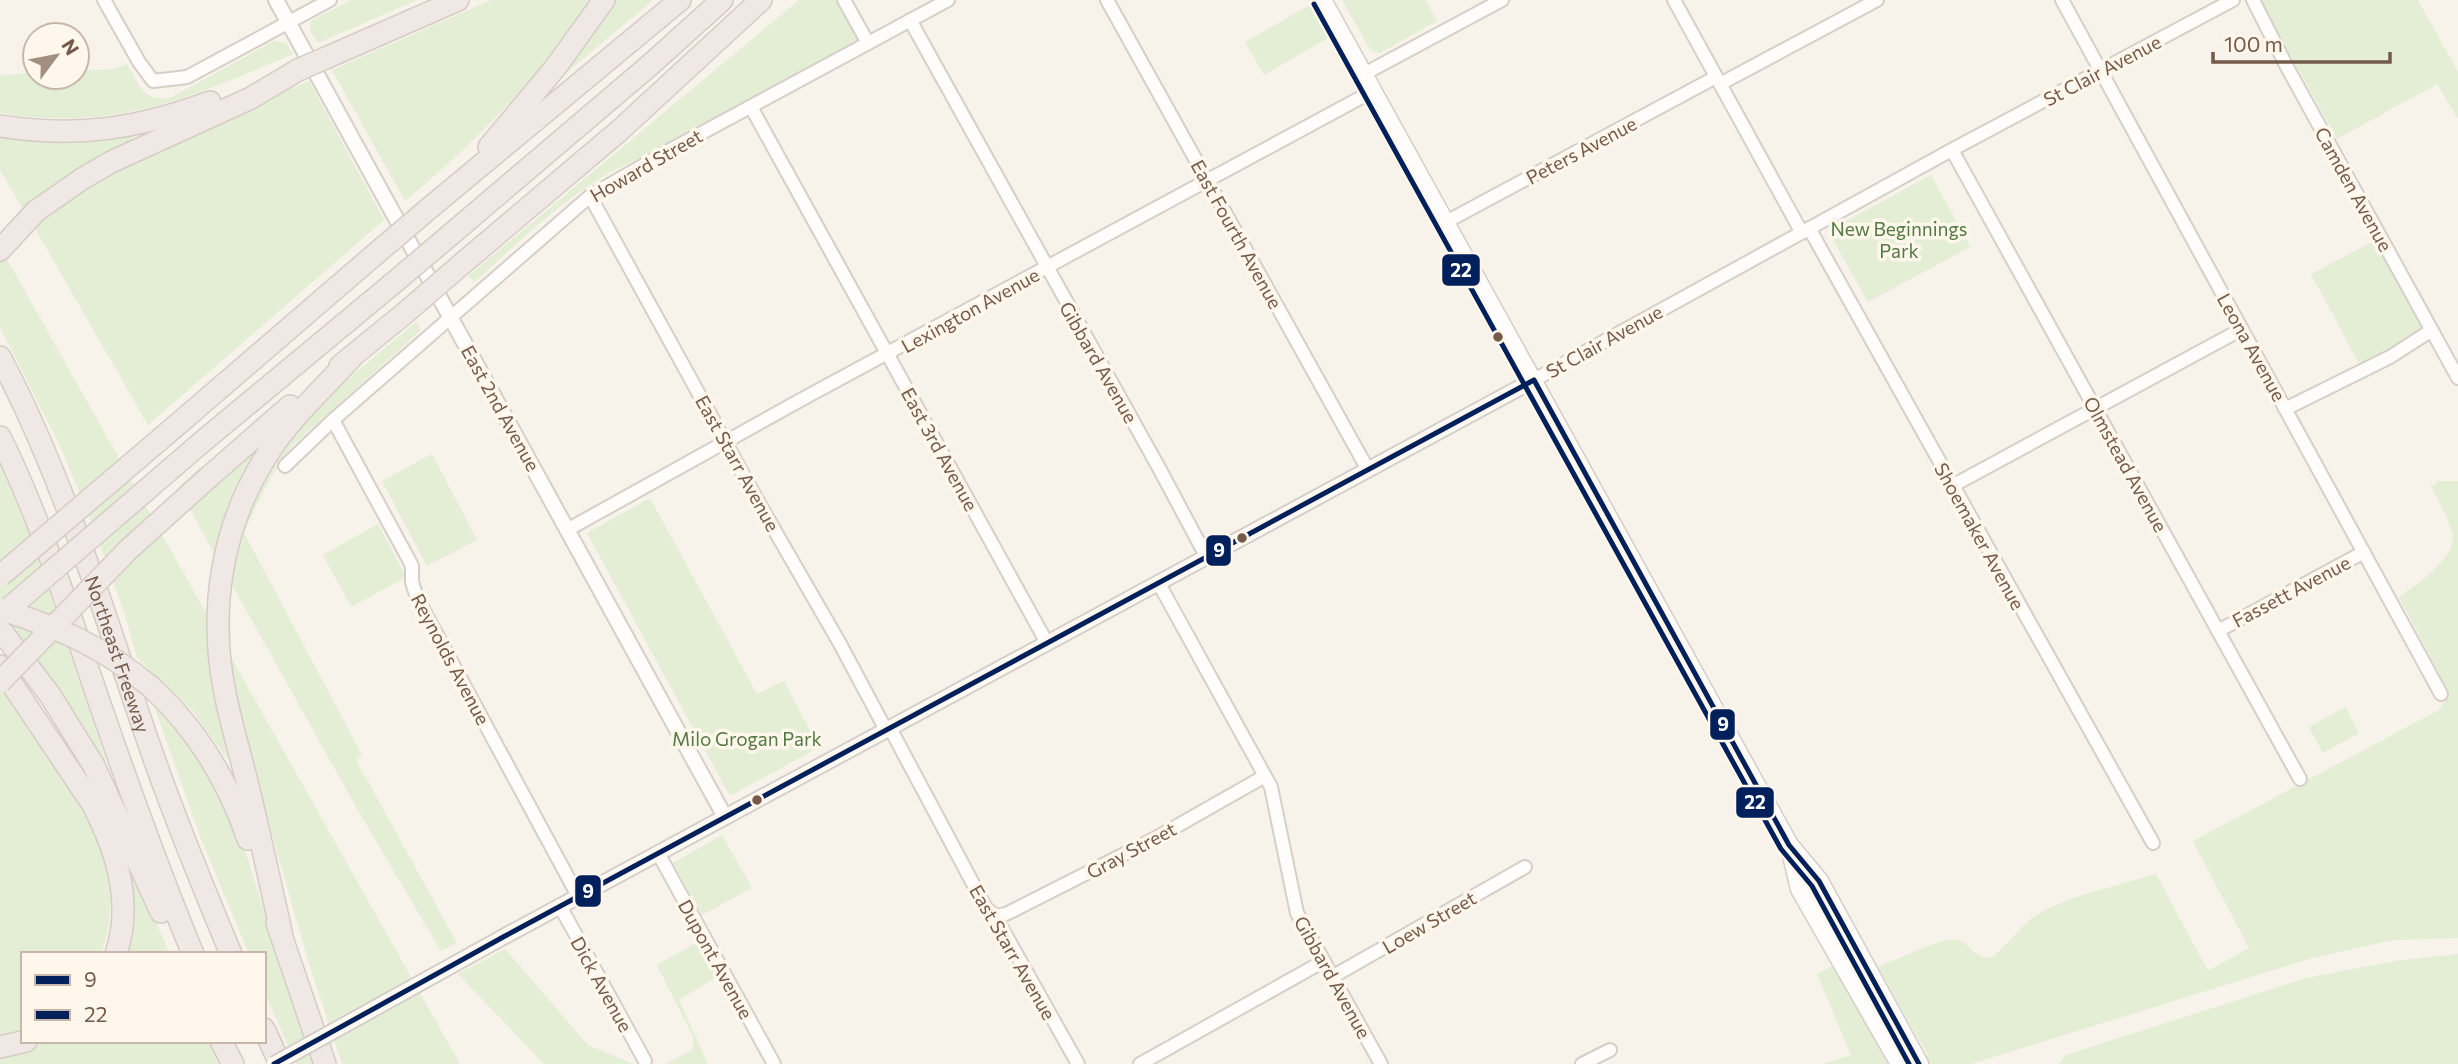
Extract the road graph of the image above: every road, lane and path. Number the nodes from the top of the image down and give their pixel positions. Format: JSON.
{"nodes":[{"id":1,"x":104,"y":0,"type":"edge"},
{"id":2,"x":276,"y":0,"type":"edge"},
{"id":3,"x":330,"y":0,"type":"edge"},
{"id":4,"x":458,"y":0,"type":"edge"},
{"id":5,"x":604,"y":0,"type":"edge"},
{"id":6,"x":680,"y":0,"type":"edge"},
{"id":7,"x":722,"y":0,"type":"edge"},
{"id":8,"x":761,"y":0,"type":"edge"},
{"id":9,"x":778,"y":0,"type":"edge"},
{"id":10,"x":844,"y":0,"type":"edge"},
{"id":11,"x":948,"y":0,"type":"edge"},
{"id":12,"x":1107,"y":0,"type":"edge"},
{"id":13,"x":1322,"y":0,"type":"edge"},
{"id":14,"x":1502,"y":0,"type":"edge"},
{"id":15,"x":1674,"y":0,"type":"edge"},
{"id":16,"x":1877,"y":0,"type":"edge"},
{"id":17,"x":2062,"y":0,"type":"edge"},
{"id":18,"x":2233,"y":0,"type":"edge"},
{"id":19,"x":2253,"y":0,"type":"edge"},
{"id":20,"x":910,"y":20,"type":"junction"},
{"id":21,"x":288,"y":22,"type":"junction"},
{"id":22,"x":868,"y":43,"type":"junction"},
{"id":23,"x":691,"y":67,"type":"junction"},
{"id":24,"x":298,"y":70,"type":"junction"},
{"id":25,"x":2100,"y":70,"type":"junction"},
{"id":26,"x":1364,"y":74,"type":"junction"},
{"id":27,"x":1718,"y":80,"type":"junction"},
{"id":28,"x":1373,"y":91,"type":"junction"},
{"id":29,"x":751,"y":107,"type":"junction"},
{"id":30,"x":0,"y":126,"type":"edge"},
{"id":31,"x":1952,"y":150,"type":"junction"},
{"id":32,"x":468,"y":176,"type":"junction"},
{"id":33,"x":1207,"y":180,"type":"junction"},
{"id":34,"x":590,"y":195,"type":"junction"},
{"id":35,"x":1446,"y":222,"type":"junction"},
{"id":36,"x":1806,"y":231,"type":"junction"},
{"id":37,"x":0,"y":250,"type":"edge"},
{"id":38,"x":1047,"y":268,"type":"junction"},
{"id":39,"x":451,"y":317,"type":"junction"},
{"id":40,"x":2242,"y":329,"type":"junction"},
{"id":41,"x":2432,"y":330,"type":"junction"},
{"id":42,"x":887,"y":355,"type":"junction"},
{"id":43,"x":0,"y":357,"type":"edge"},
{"id":44,"x":352,"y":357,"type":"junction"},
{"id":45,"x":2458,"y":378,"type":"edge"},
{"id":46,"x":1534,"y":380,"type":"junction"},
{"id":47,"x":2096,"y":408,"type":"junction"},
{"id":48,"x":2285,"y":409,"type":"junction"},
{"id":49,"x":333,"y":421,"type":"junction"},
{"id":50,"x":0,"y":437,"type":"edge"},
{"id":51,"x":726,"y":443,"type":"junction"},
{"id":52,"x":285,"y":466,"type":"dead end"},
{"id":53,"x":1367,"y":468,"type":"junction"},
{"id":54,"x":1952,"y":486,"type":"junction"},
{"id":55,"x":567,"y":530,"type":"junction"},
{"id":56,"x":2364,"y":552,"type":"junction"},
{"id":57,"x":1206,"y":556,"type":"junction"},
{"id":58,"x":0,"y":576,"type":"edge"},
{"id":59,"x":1158,"y":582,"type":"junction"},
{"id":60,"x":0,"y":608,"type":"edge"},
{"id":61,"x":0,"y":616,"type":"edge"},
{"id":62,"x":0,"y":629,"type":"edge"},
{"id":63,"x":2218,"y":631,"type":"junction"},
{"id":64,"x":1047,"y":643,"type":"junction"},
{"id":65,"x":0,"y":666,"type":"edge"},
{"id":66,"x":0,"y":682,"type":"edge"},
{"id":67,"x":2441,"y":694,"type":"dead end"},
{"id":68,"x":888,"y":729,"type":"junction"},
{"id":69,"x":1265,"y":776,"type":"junction"},
{"id":70,"x":2300,"y":779,"type":"dead end"},
{"id":71,"x":726,"y":817,"type":"junction"},
{"id":72,"x":2153,"y":843,"type":"dead end"},
{"id":73,"x":1789,"y":845,"type":"junction"},
{"id":74,"x":658,"y":853,"type":"junction"},
{"id":75,"x":1525,"y":867,"type":"dead end"},
{"id":76,"x":578,"y":896,"type":"junction"},
{"id":77,"x":559,"y":906,"type":"junction"},
{"id":78,"x":995,"y":916,"type":"junction"},
{"id":79,"x":282,"y":936,"type":"junction"},
{"id":80,"x":116,"y":952,"type":"edge"},
{"id":81,"x":179,"y":952,"type":"edge"},
{"id":82,"x":192,"y":952,"type":"edge"},
{"id":83,"x":230,"y":952,"type":"edge"},
{"id":84,"x":1324,"y":961,"type":"junction"},
{"id":85,"x":1332,"y":977,"type":"junction"},
{"id":86,"x":266,"y":1033,"type":"edge"},
{"id":87,"x":21,"y":1042,"type":"edge"},
{"id":88,"x":222,"y":1043,"type":"edge"},
{"id":89,"x":230,"y":1043,"type":"edge"},
{"id":90,"x":0,"y":1047,"type":"edge"},
{"id":91,"x":1611,"y":1050,"type":"dead end"},
{"id":92,"x":645,"y":1061,"type":"dead end"},
{"id":93,"x":235,"y":1064,"type":"edge"},
{"id":94,"x":274,"y":1064,"type":"edge"},
{"id":95,"x":280,"y":1064,"type":"edge"},
{"id":96,"x":325,"y":1064,"type":"edge"},
{"id":97,"x":774,"y":1064,"type":"edge"},
{"id":98,"x":1078,"y":1064,"type":"edge"},
{"id":99,"x":1140,"y":1064,"type":"edge"},
{"id":100,"x":1381,"y":1064,"type":"edge"},
{"id":101,"x":1582,"y":1064,"type":"edge"},
{"id":102,"x":1900,"y":1064,"type":"edge"},
{"id":103,"x":1919,"y":1064,"type":"edge"}],
"edges":[{"from":1,"to":21,"type":"street"},
{"from":2,"to":21,"type":"street","name":"East 2nd Avenue"},
{"from":3,"to":21,"type":"street"},
{"from":4,"to":24,"type":"highway","bridge":true},
{"from":5,"to":32,"type":"highway"},
{"from":6,"to":32,"type":"highway"},
{"from":7,"to":61,"type":"highway","bridge":true},
{"from":8,"to":23,"type":"highway"},
{"from":9,"to":23,"type":"highway"},
{"from":10,"to":22,"type":"street"},
{"from":11,"to":20,"type":"street","name":"Howard Street"},
{"from":12,"to":33,"type":"street","name":"East Fourth Avenue"},
{"from":13,"to":26,"type":"main road"},
{"from":14,"to":26,"type":"street"},
{"from":15,"to":27,"type":"street","name":"Shoemaker Avenue"},
{"from":16,"to":27,"type":"street","name":"Peters Avenue"},
{"from":17,"to":25,"type":"street","name":"Leona Avenue"},
{"from":18,"to":25,"type":"street","name":"St Clair Avenue"},
{"from":19,"to":41,"type":"street","name":"Camden Avenue"},
{"from":20,"to":22,"type":"street","name":"Howard Street"},
{"from":20,"to":38,"type":"street","name":"Gibbard Avenue"},
{"from":21,"to":39,"type":"street","name":"East 2nd Avenue"},
{"from":22,"to":29,"type":"street","name":"Howard Street"},
{"from":23,"to":44,"type":"highway","bridge":true},
{"from":24,"to":30,"type":"highway"},
{"from":24,"to":37,"type":"highway"},
{"from":25,"to":31,"type":"street","name":"St Clair Avenue"},
{"from":25,"to":40,"type":"street","name":"Leona Avenue"},
{"from":26,"to":28,"type":"main road"},
{"from":27,"to":35,"type":"street","name":"Peters Avenue"},
{"from":27,"to":36,"type":"street","name":"Shoemaker Avenue"},
{"from":28,"to":33,"type":"street","name":"Lexington Avenue"},
{"from":28,"to":35,"type":"main road"},
{"from":29,"to":34,"type":"street","name":"Howard Street"},
{"from":29,"to":42,"type":"street","name":"East 3rd Avenue"},
{"from":31,"to":36,"type":"street","name":"St Clair Avenue"},
{"from":31,"to":47,"type":"street","name":"Olmstead Avenue"},
{"from":32,"to":58,"type":"highway","bridge":true},
{"from":33,"to":38,"type":"street","name":"Lexington Avenue"},
{"from":33,"to":53,"type":"street","name":"East Fourth Avenue"},
{"from":34,"to":39,"type":"street","name":"Howard Street"},
{"from":34,"to":51,"type":"street","name":"East Starr Avenue"},
{"from":35,"to":46,"type":"main road"},
{"from":36,"to":46,"type":"street","name":"St Clair Avenue"},
{"from":36,"to":54,"type":"street","name":"Shoemaker Avenue"},
{"from":38,"to":42,"type":"street","name":"Lexington Avenue"},
{"from":38,"to":57,"type":"street","name":"Gibbard Avenue"},
{"from":39,"to":49,"type":"street","name":"Howard Street"},
{"from":39,"to":55,"type":"street","name":"East 2nd Avenue"},
{"from":40,"to":47,"type":"street"},
{"from":40,"to":48,"type":"street","name":"Leona Avenue"},
{"from":41,"to":45,"type":"street","name":"Camden Avenue"},
{"from":41,"to":48,"type":"street"},
{"from":42,"to":51,"type":"street","name":"Lexington Avenue"},
{"from":42,"to":64,"type":"street","name":"East 3rd Avenue"},
{"from":43,"to":83,"type":"highway","name":"Northeast Freeway"},
{"from":44,"to":66,"type":"highway","bridge":true},
{"from":44,"to":79,"type":"highway"},
{"from":46,"to":53,"type":"street","name":"St Clair Avenue"},
{"from":46,"to":73,"type":"main road"},
{"from":47,"to":54,"type":"street"},
{"from":47,"to":63,"type":"street","name":"Olmstead Avenue"},
{"from":48,"to":56,"type":"street","name":"Leona Avenue"},
{"from":49,"to":52,"type":"street","name":"Howard Street"},
{"from":49,"to":76,"type":"street","name":"Reynolds Avenue"},
{"from":50,"to":82,"type":"highway","name":"Northeast Freeway"},
{"from":51,"to":55,"type":"street","name":"Lexington Avenue"},
{"from":51,"to":68,"type":"street","name":"East Starr Avenue"},
{"from":53,"to":57,"type":"street","name":"St Clair Avenue"},
{"from":54,"to":72,"type":"street","name":"Shoemaker Avenue"},
{"from":55,"to":71,"type":"street","name":"East 2nd Avenue"},
{"from":56,"to":63,"type":"street","name":"Fassett Avenue"},
{"from":56,"to":67,"type":"street","name":"Leona Avenue"},
{"from":57,"to":59,"type":"street","name":"St Clair Avenue"},
{"from":59,"to":64,"type":"street","name":"St Clair Avenue"},
{"from":59,"to":69,"type":"street","name":"Gibbard Avenue"},
{"from":60,"to":79,"type":"highway","bridge":true},
{"from":62,"to":81,"type":"highway"},
{"from":63,"to":70,"type":"street","name":"Olmstead Avenue"},
{"from":64,"to":68,"type":"street","name":"St Clair Avenue"},
{"from":65,"to":80,"type":"highway"},
{"from":68,"to":71,"type":"street","name":"St Clair Avenue"},
{"from":68,"to":78,"type":"street","name":"East Starr Avenue"},
{"from":69,"to":78,"type":"street","name":"Gray Street"},
{"from":69,"to":84,"type":"street","name":"Gibbard Avenue"},
{"from":71,"to":74,"type":"street","name":"St Clair Avenue"},
{"from":73,"to":102,"type":"main road"},
{"from":73,"to":103,"type":"main road"},
{"from":74,"to":76,"type":"street","name":"St Clair Avenue"},
{"from":74,"to":97,"type":"street","name":"Dupont Avenue"},
{"from":75,"to":85,"type":"street","name":"Loew Street"},
{"from":76,"to":77,"type":"street","name":"St Clair Avenue"},
{"from":77,"to":92,"type":"street","name":"Dick Avenue"},
{"from":77,"to":94,"type":"street","name":"St Clair Avenue","bridge":true},
{"from":78,"to":98,"type":"street","name":"East Starr Avenue"},
{"from":79,"to":96,"type":"highway"},
{"from":84,"to":85,"type":"street","name":"Gibbard Avenue"},
{"from":84,"to":99,"type":"street"},
{"from":85,"to":100,"type":"street","name":"Gibbard Avenue"},
{"from":86,"to":95,"type":"highway"},
{"from":87,"to":90,"type":"highway"},
{"from":88,"to":93,"type":"highway"},
{"from":89,"to":93,"type":"highway"},
{"from":91,"to":101,"type":"street"}]}
